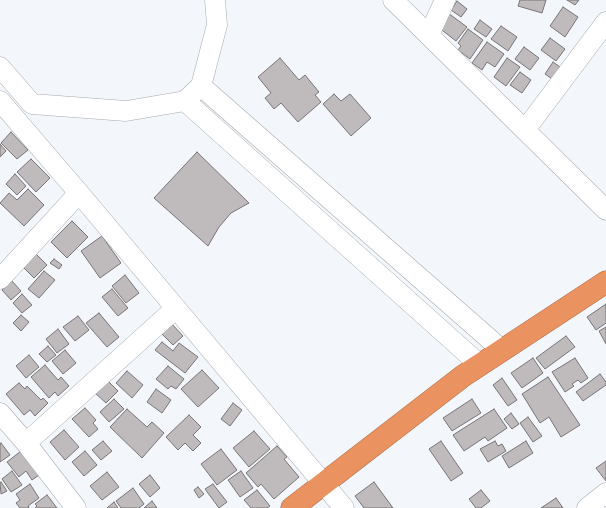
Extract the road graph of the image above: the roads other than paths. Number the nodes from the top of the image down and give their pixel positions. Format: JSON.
{"nodes":[{"id":1,"x":216,"y":0,"type":"edge"},
{"id":2,"x":393,"y":0,"type":"edge"},
{"id":3,"x":445,"y":0,"type":"edge"},
{"id":4,"x":606,"y":22,"type":"edge"},
{"id":5,"x":428,"y":35,"type":"junction"},
{"id":6,"x":0,"y":67,"type":"edge"},
{"id":7,"x":201,"y":86,"type":"junction"},
{"id":8,"x":0,"y":101,"type":"edge"},
{"id":9,"x":185,"y":101,"type":"junction"},
{"id":10,"x":526,"y":130,"type":"junction"},
{"id":11,"x":79,"y":193,"type":"junction"},
{"id":12,"x":606,"y":210,"type":"edge"},
{"id":13,"x":0,"y":279,"type":"edge"},
{"id":14,"x":606,"y":282,"type":"edge"},
{"id":15,"x":176,"y":308,"type":"junction"},
{"id":16,"x":502,"y":350,"type":"junction"},
{"id":17,"x":480,"y":365,"type":"junction"},
{"id":18,"x":0,"y":413,"type":"edge"},
{"id":19,"x":26,"y":443,"type":"junction"},
{"id":20,"x":324,"y":482,"type":"junction"},
{"id":21,"x":606,"y":493,"type":"edge"},
{"id":22,"x":76,"y":508,"type":"edge"},
{"id":23,"x":292,"y":508,"type":"edge"},
{"id":24,"x":344,"y":508,"type":"edge"},
{"id":25,"x":587,"y":508,"type":"edge"}],
"edges":[{"from":1,"to":7,"type":"street"},
{"from":2,"to":5,"type":"street"},
{"from":3,"to":5,"type":"street"},
{"from":4,"to":10,"type":"street"},
{"from":5,"to":10,"type":"street"},
{"from":6,"to":9,"type":"street"},
{"from":7,"to":9,"type":"street"},
{"from":7,"to":16,"type":"street"},
{"from":8,"to":11,"type":"street"},
{"from":9,"to":17,"type":"street"},
{"from":10,"to":12,"type":"street"},
{"from":11,"to":13,"type":"street"},
{"from":11,"to":15,"type":"street"},
{"from":14,"to":16,"type":"highway"},
{"from":15,"to":19,"type":"street"},
{"from":15,"to":20,"type":"street"},
{"from":16,"to":17,"type":"highway"},
{"from":17,"to":20,"type":"highway"},
{"from":18,"to":19,"type":"street"},
{"from":19,"to":22,"type":"street"},
{"from":20,"to":23,"type":"highway"},
{"from":20,"to":24,"type":"street"},
{"from":21,"to":25,"type":"street"}]}
